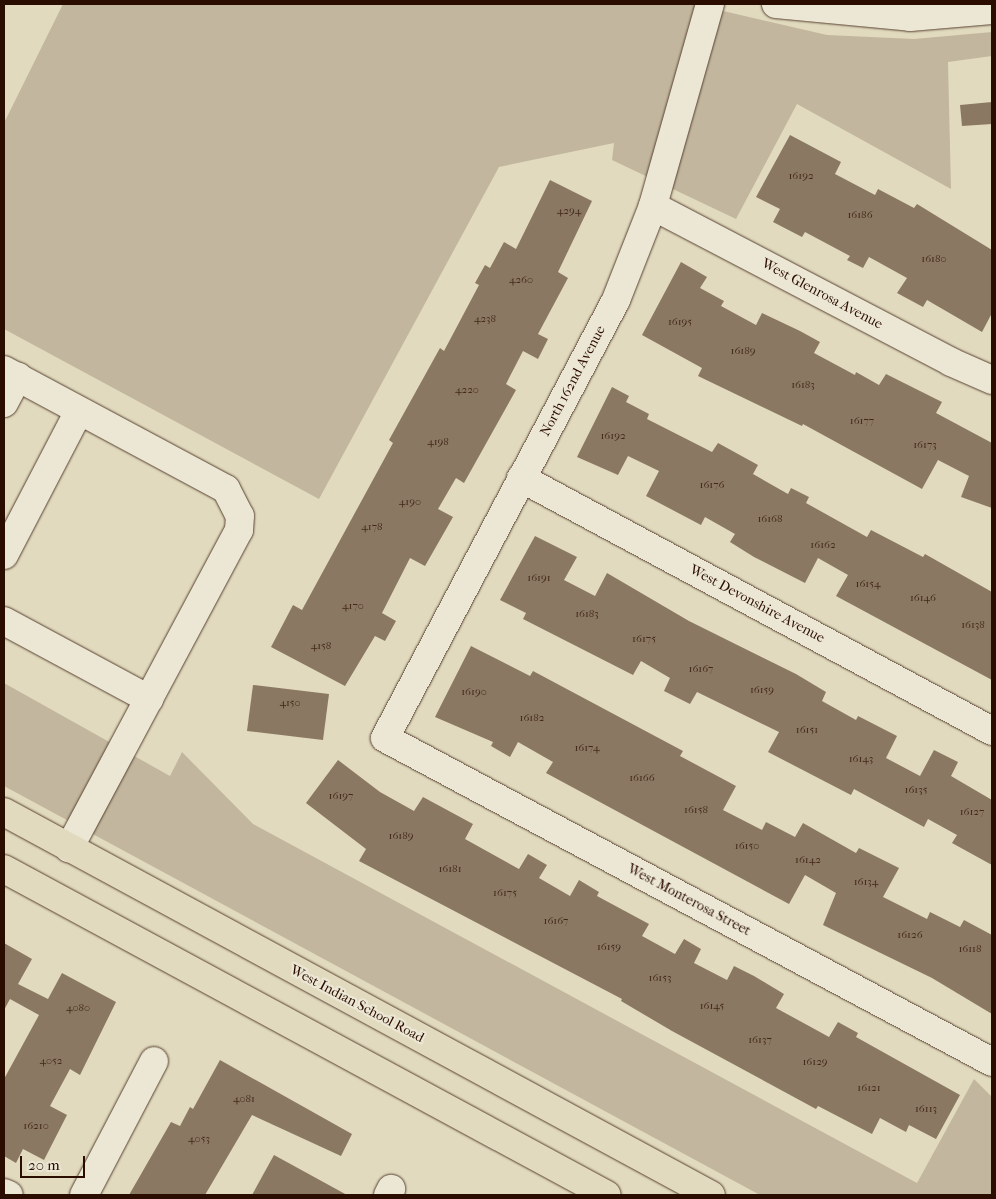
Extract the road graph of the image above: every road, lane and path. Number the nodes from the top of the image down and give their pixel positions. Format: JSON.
{"nodes":[{"id":1,"x":710,"y":4,"type":"edge"},
{"id":2,"x":776,"y":4,"type":"edge"},
{"id":3,"x":992,"y":10,"type":"edge"},
{"id":4,"x":653,"y":206,"type":"junction"},
{"id":5,"x":11,"y":374,"type":"edge"},
{"id":6,"x":992,"y":380,"type":"edge"},
{"id":7,"x":4,"y":404,"type":"edge"},
{"id":8,"x":79,"y":410,"type":"junction"},
{"id":9,"x":521,"y":478,"type":"junction"},
{"id":10,"x":4,"y":555,"type":"edge"},
{"id":11,"x":4,"y":621,"type":"edge"},
{"id":12,"x":149,"y":699,"type":"junction"},
{"id":13,"x":992,"y":731,"type":"edge"},
{"id":14,"x":385,"y":738,"type":"joint"},
{"id":15,"x":4,"y":812,"type":"edge"},
{"id":16,"x":69,"y":848,"type":"junction"},
{"id":17,"x":4,"y":869,"type":"edge"},
{"id":18,"x":154,"y":1061,"type":"dead end"},
{"id":19,"x":992,"y":1062,"type":"edge"},
{"id":20,"x":4,"y":1192,"type":"edge"},
{"id":21,"x":9,"y":1195,"type":"edge"},
{"id":22,"x":84,"y":1195,"type":"edge"},
{"id":23,"x":607,"y":1195,"type":"edge"},
{"id":24,"x":711,"y":1195,"type":"edge"}],
"edges":[{"from":1,"to":4,"type":"street","name":"North 162nd Avenue"},
{"from":2,"to":3,"type":"street"},
{"from":4,"to":6,"type":"street","name":"West Glenrosa Avenue"},
{"from":4,"to":9,"type":"street","name":"North 162nd Avenue"},
{"from":5,"to":7,"type":"street"},
{"from":5,"to":8,"type":"street"},
{"from":8,"to":10,"type":"street"},
{"from":8,"to":12,"type":"street"},
{"from":9,"to":13,"type":"street","name":"West Devonshire Avenue"},
{"from":9,"to":14,"type":"street","name":"North 162nd Avenue"},
{"from":11,"to":12,"type":"street"},
{"from":12,"to":16,"type":"street"},
{"from":14,"to":19,"type":"street","name":"West Monterosa Street"},
{"from":15,"to":16,"type":"main road","name":"West Indian School Road"},
{"from":16,"to":24,"type":"main road","name":"West Indian School Road"},
{"from":17,"to":23,"type":"main road"},
{"from":18,"to":22,"type":"street"},
{"from":20,"to":21,"type":"street"}]}
